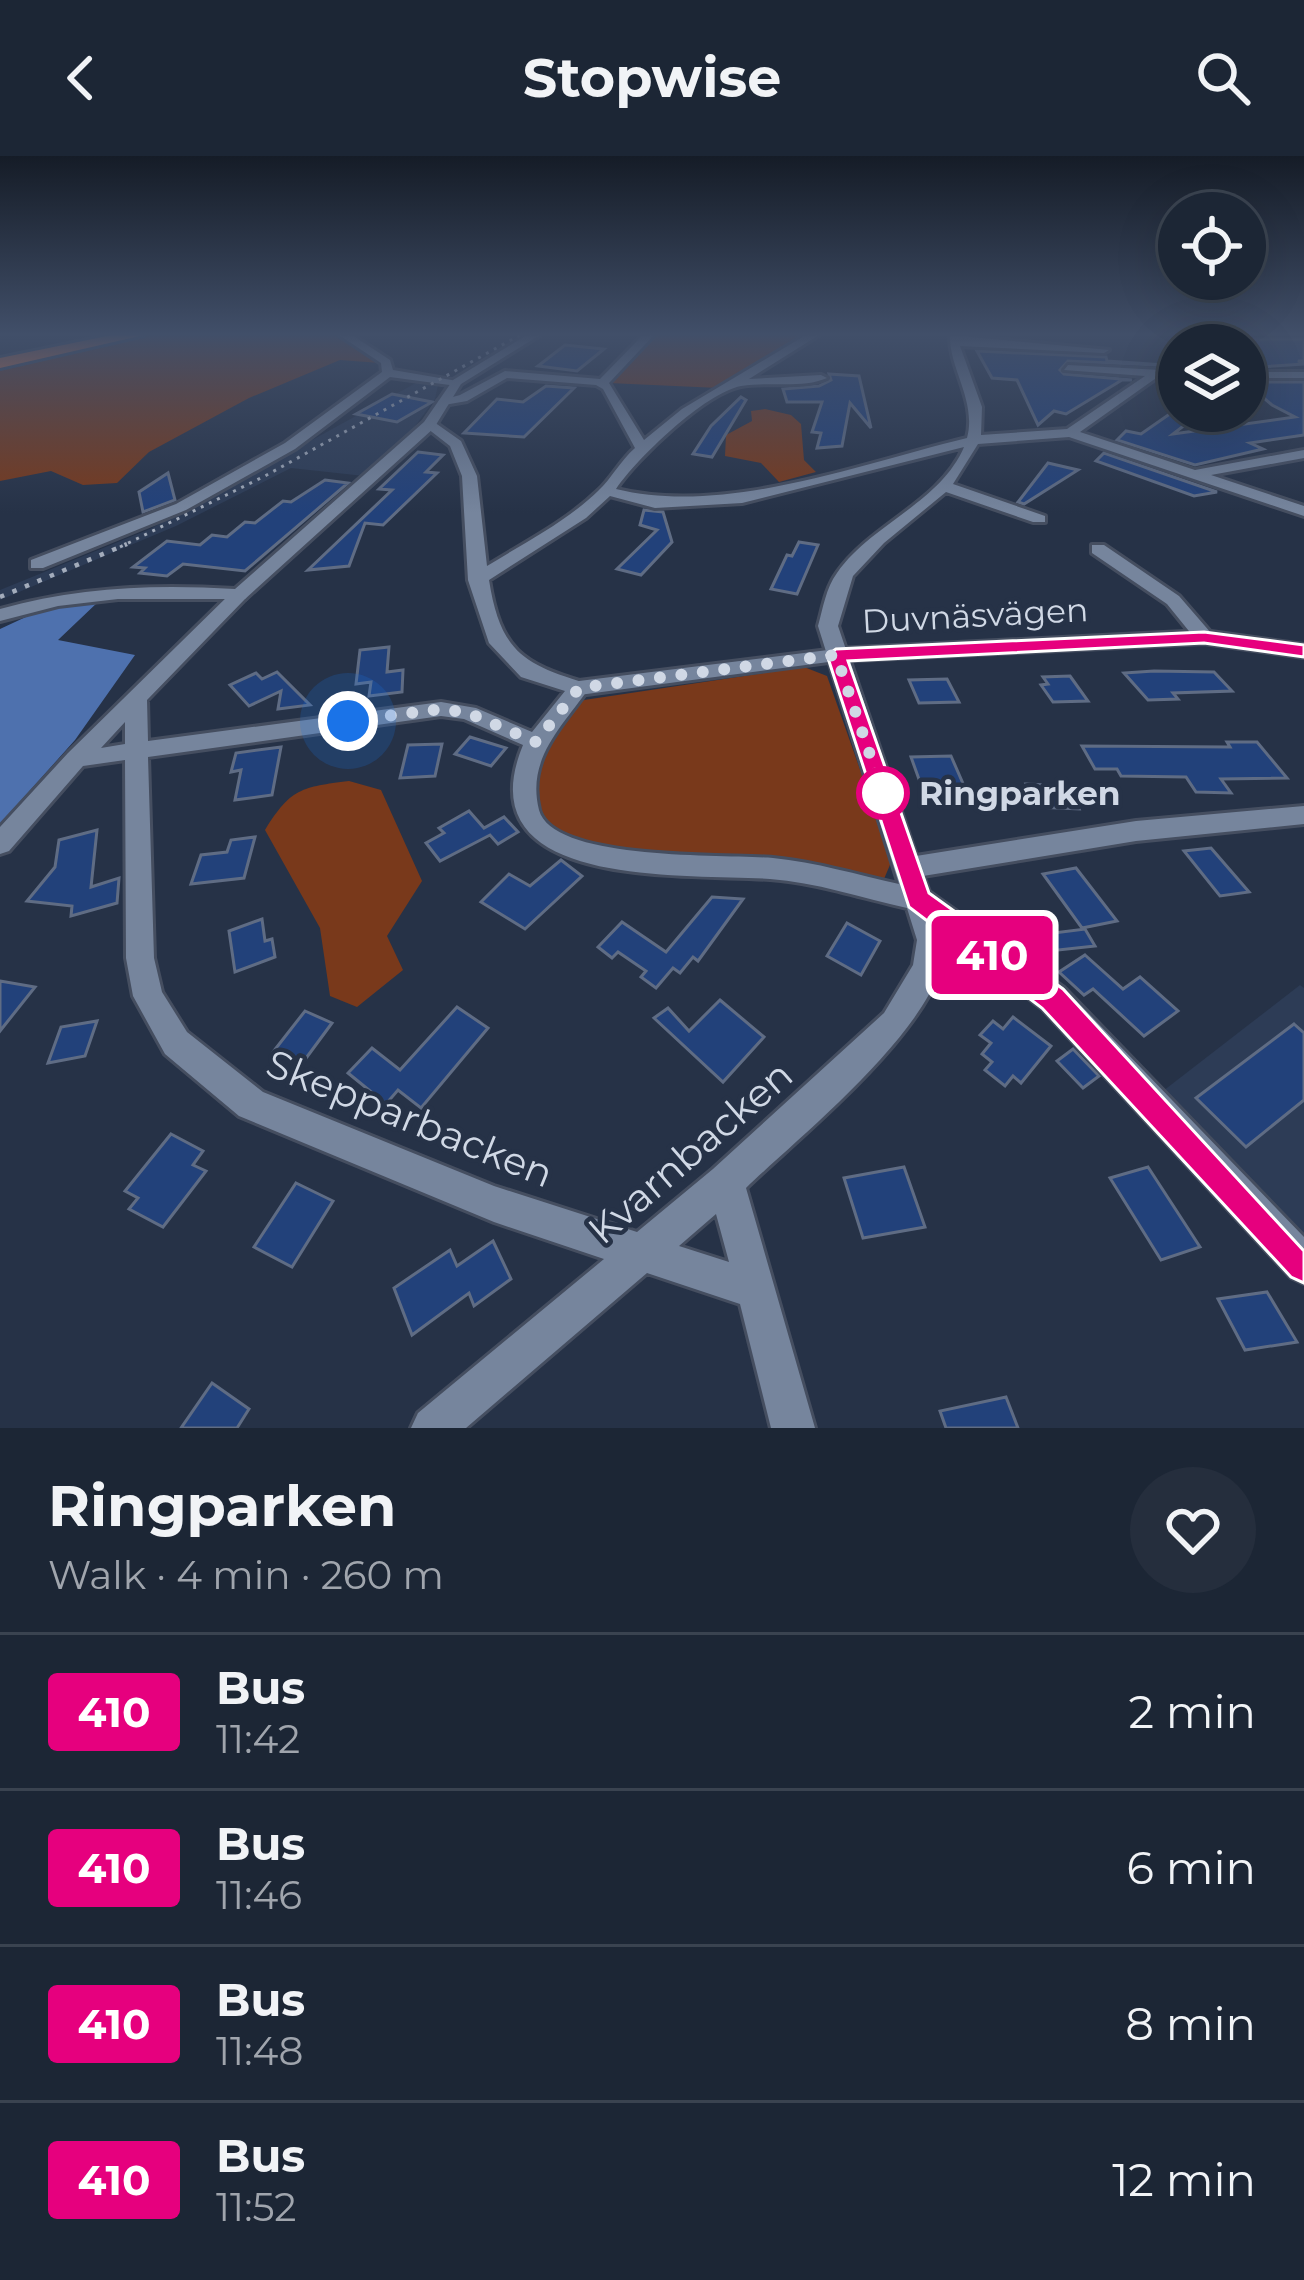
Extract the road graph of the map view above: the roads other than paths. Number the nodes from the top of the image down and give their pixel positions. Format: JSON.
{"nodes":[{"id":1,"x":360,"y":394,"type":"edge"},
{"id":2,"x":449,"y":394,"type":"edge"},
{"id":3,"x":469,"y":394,"type":"edge"},
{"id":4,"x":613,"y":394,"type":"edge"},
{"id":5,"x":719,"y":394,"type":"edge"},
{"id":6,"x":974,"y":394,"type":"edge"},
{"id":7,"x":1126,"y":394,"type":"edge"},
{"id":8,"x":444,"y":401,"type":"junction"},
{"id":9,"x":429,"y":425,"type":"junction"},
{"id":10,"x":1070,"y":433,"type":"junction"},
{"id":11,"x":974,"y":440,"type":"junction"},
{"id":12,"x":642,"y":448,"type":"junction"},
{"id":13,"x":1304,"y":454,"type":"edge"},
{"id":14,"x":1200,"y":473,"type":"junction"},
{"id":15,"x":943,"y":486,"type":"junction"},
{"id":16,"x":607,"y":491,"type":"junction"},
{"id":17,"x":1304,"y":511,"type":"edge"},
{"id":18,"x":1039,"y":519,"type":"dead end"},
{"id":19,"x":1098,"y":549,"type":"dead end"},
{"id":20,"x":37,"y":564,"type":"dead end"},
{"id":21,"x":477,"y":580,"type":"junction"},
{"id":22,"x":239,"y":595,"type":"junction"},
{"id":23,"x":0,"y":615,"type":"edge"},
{"id":24,"x":1204,"y":637,"type":"junction"},
{"id":25,"x":1304,"y":651,"type":"edge"},
{"id":26,"x":836,"y":655,"type":"junction"},
{"id":27,"x":579,"y":688,"type":"junction"},
{"id":28,"x":136,"y":699,"type":"junction"},
{"id":29,"x":536,"y":742,"type":"junction"},
{"id":30,"x":137,"y":749,"type":"junction"},
{"id":31,"x":76,"y":759,"type":"junction"},
{"id":32,"x":1304,"y":815,"type":"edge"},
{"id":33,"x":0,"y":844,"type":"edge"},
{"id":34,"x":913,"y":884,"type":"junction"},
{"id":35,"x":726,"y":1182,"type":"junction"},
{"id":36,"x":644,"y":1250,"type":"junction"},
{"id":37,"x":1304,"y":1264,"type":"edge"},
{"id":38,"x":755,"y":1289,"type":"junction"},
{"id":39,"x":433,"y":1428,"type":"edge"},
{"id":40,"x":793,"y":1428,"type":"edge"}],
"edges":[{"from":1,"to":20,"type":"street"},
{"from":2,"to":8,"type":"street"},
{"from":3,"to":8,"type":"street"},
{"from":4,"to":12,"type":"street"},
{"from":5,"to":12,"type":"street"},
{"from":6,"to":11,"type":"street"},
{"from":7,"to":10,"type":"street"},
{"from":8,"to":9,"type":"street"},
{"from":9,"to":21,"type":"street"},
{"from":9,"to":22,"type":"street"},
{"from":10,"to":11,"type":"street"},
{"from":10,"to":14,"type":"street"},
{"from":11,"to":15,"type":"street","name":"Kvarnbacken"},
{"from":11,"to":16,"type":"street"},
{"from":12,"to":16,"type":"street"},
{"from":13,"to":14,"type":"street"},
{"from":14,"to":17,"type":"street"},
{"from":15,"to":18,"type":"street"},
{"from":15,"to":26,"type":"street","name":"Kvarnbacken"},
{"from":16,"to":21,"type":"street"},
{"from":19,"to":24,"type":"street"},
{"from":21,"to":27,"type":"street"},
{"from":22,"to":23,"type":"street"},
{"from":22,"to":28,"type":"street"},
{"from":24,"to":25,"type":"street","name":"Duvnäsvägen"},
{"from":24,"to":26,"type":"street","name":"Duvnäsvägen"},
{"from":26,"to":27,"type":"street","name":"Duvnäsvägen"},
{"from":26,"to":34,"type":"street","name":"Kvarnbacken"},
{"from":27,"to":29,"type":"street"},
{"from":28,"to":30,"type":"street","name":"Skepparbacken"},
{"from":28,"to":31,"type":"street"},
{"from":29,"to":30,"type":"street"},
{"from":29,"to":34,"type":"street"},
{"from":30,"to":31,"type":"street"},
{"from":30,"to":36,"type":"street","name":"Skepparbacken"},
{"from":31,"to":33,"type":"street"},
{"from":32,"to":34,"type":"street"},
{"from":34,"to":35,"type":"street","name":"Kvarnbacken"},
{"from":34,"to":37,"type":"street"},
{"from":35,"to":36,"type":"street","name":"Kvarnbacken"},
{"from":35,"to":38,"type":"street"},
{"from":36,"to":38,"type":"street","name":"Skepparbacken"},
{"from":36,"to":39,"type":"street","name":"Kvarnbacken"},
{"from":38,"to":40,"type":"street"}]}
